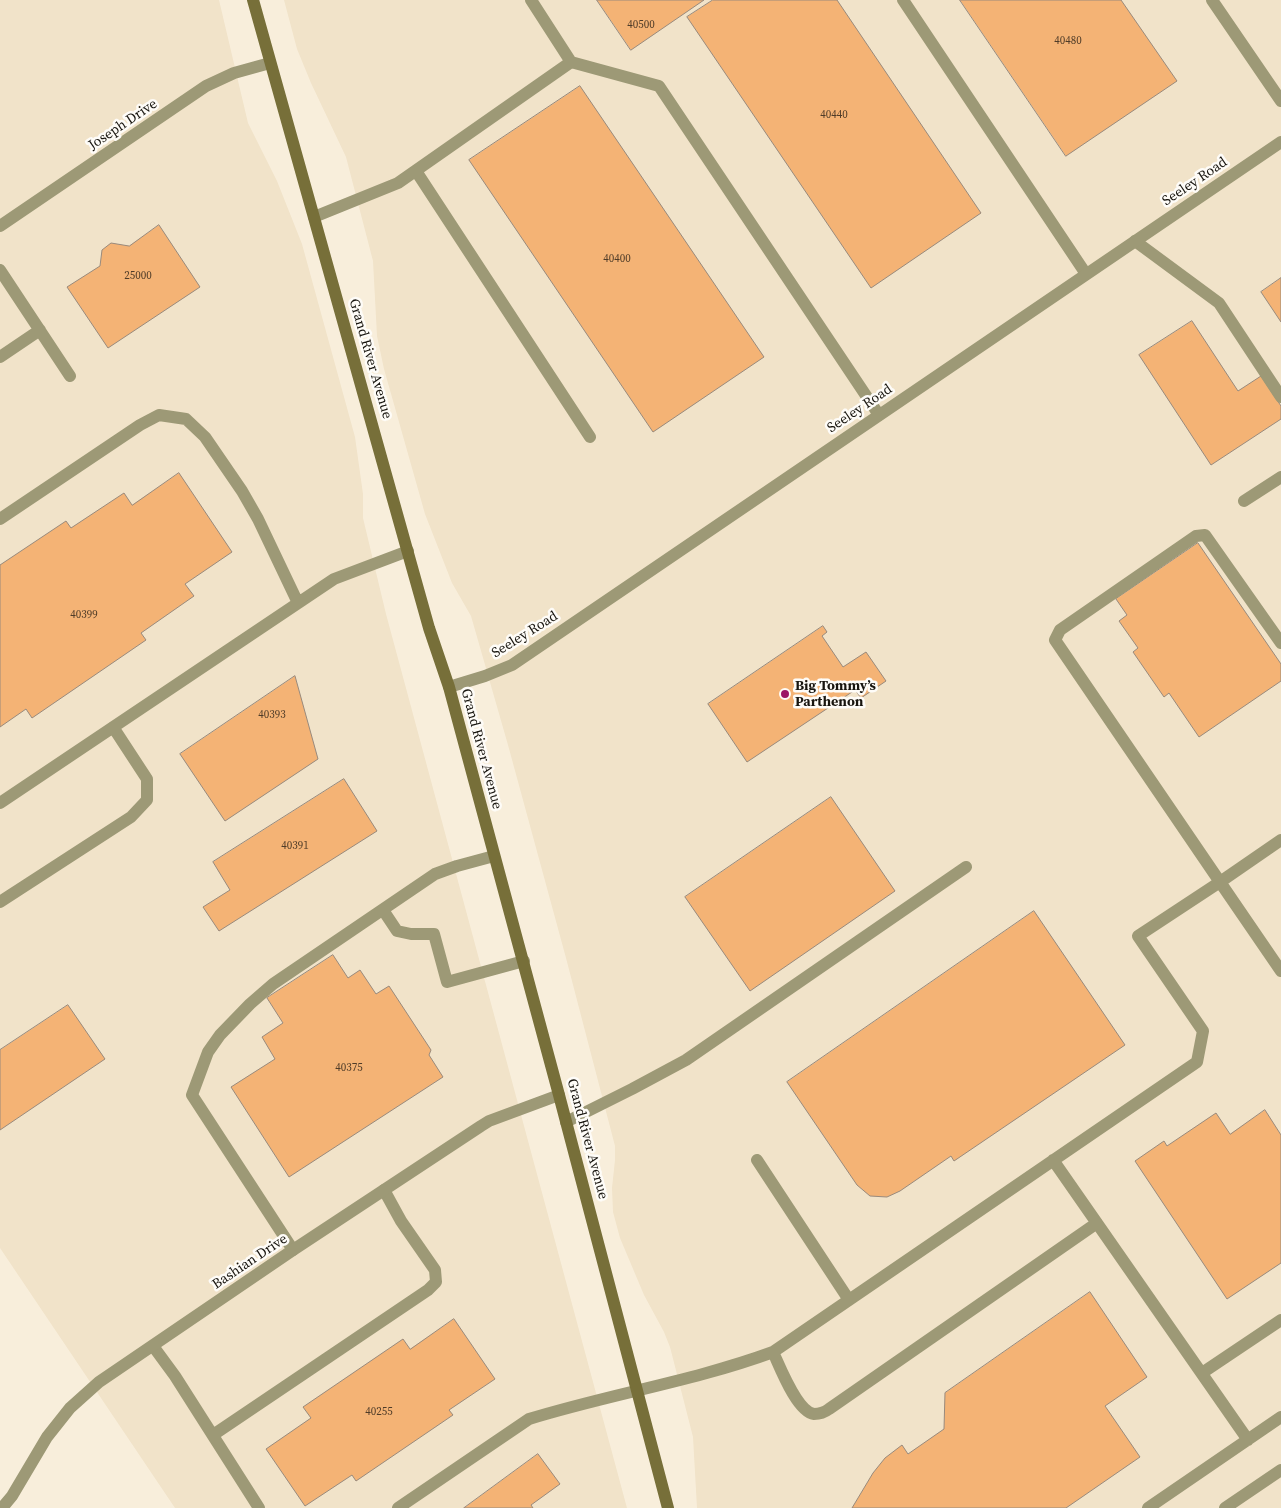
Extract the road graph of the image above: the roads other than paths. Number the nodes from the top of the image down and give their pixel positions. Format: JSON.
{"nodes":[{"id":1,"x":253,"y":0,"type":"edge"},
{"id":2,"x":531,"y":0,"type":"edge"},
{"id":3,"x":903,"y":0,"type":"edge"},
{"id":4,"x":1212,"y":0,"type":"edge"},
{"id":5,"x":571,"y":62,"type":"junction"},
{"id":6,"x":270,"y":63,"type":"junction"},
{"id":7,"x":1281,"y":101,"type":"edge"},
{"id":8,"x":1281,"y":142,"type":"edge"},
{"id":9,"x":416,"y":171,"type":"junction"},
{"id":10,"x":314,"y":217,"type":"junction"},
{"id":11,"x":0,"y":226,"type":"edge"},
{"id":12,"x":1135,"y":241,"type":"junction"},
{"id":13,"x":0,"y":270,"type":"edge"},
{"id":14,"x":1086,"y":274,"type":"junction"},
{"id":15,"x":40,"y":330,"type":"junction"},
{"id":16,"x":0,"y":357,"type":"edge"},
{"id":17,"x":70,"y":376,"type":"dead end"},
{"id":18,"x":1281,"y":397,"type":"edge"},
{"id":19,"x":879,"y":415,"type":"junction"},
{"id":20,"x":590,"y":437,"type":"dead end"},
{"id":21,"x":1281,"y":477,"type":"edge"},
{"id":22,"x":1244,"y":501,"type":"dead end"},
{"id":23,"x":0,"y":519,"type":"edge"},
{"id":24,"x":408,"y":551,"type":"junction"},
{"id":25,"x":298,"y":603,"type":"junction"},
{"id":26,"x":1281,"y":643,"type":"edge"},
{"id":27,"x":449,"y":687,"type":"junction"},
{"id":28,"x":113,"y":727,"type":"junction"},
{"id":29,"x":0,"y":803,"type":"edge"},
{"id":30,"x":1281,"y":840,"type":"edge"},
{"id":31,"x":494,"y":856,"type":"junction"},
{"id":32,"x":966,"y":867,"type":"dead end"},
{"id":33,"x":1220,"y":882,"type":"junction"},
{"id":34,"x":0,"y":902,"type":"edge"},
{"id":35,"x":383,"y":910,"type":"junction"},
{"id":36,"x":524,"y":961,"type":"junction"},
{"id":37,"x":1281,"y":971,"type":"edge"},
{"id":38,"x":559,"y":1095,"type":"junction"},
{"id":39,"x":566,"y":1122,"type":"junction"},
{"id":40,"x":757,"y":1160,"type":"dead end"},
{"id":41,"x":1053,"y":1160,"type":"junction"},
{"id":42,"x":384,"y":1190,"type":"junction"},
{"id":43,"x":1097,"y":1224,"type":"junction"},
{"id":44,"x":293,"y":1250,"type":"junction"},
{"id":45,"x":849,"y":1300,"type":"junction"},
{"id":46,"x":1281,"y":1320,"type":"edge"},
{"id":47,"x":153,"y":1346,"type":"junction"},
{"id":48,"x":773,"y":1352,"type":"junction"},
{"id":49,"x":1202,"y":1374,"type":"junction"},
{"id":50,"x":638,"y":1391,"type":"junction"},
{"id":51,"x":1281,"y":1417,"type":"edge"},
{"id":52,"x":213,"y":1434,"type":"junction"},
{"id":53,"x":1248,"y":1440,"type":"junction"},
{"id":54,"x":1281,"y":1470,"type":"edge"},
{"id":55,"x":2,"y":1508,"type":"edge"},
{"id":56,"x":258,"y":1508,"type":"edge"},
{"id":57,"x":398,"y":1508,"type":"edge"},
{"id":58,"x":668,"y":1508,"type":"edge"},
{"id":59,"x":1148,"y":1508,"type":"edge"},
{"id":60,"x":1225,"y":1508,"type":"edge"}],
"edges":[{"from":1,"to":6,"type":"main road","name":"Grand River Avenue"},
{"from":2,"to":5,"type":"street"},
{"from":3,"to":14,"type":"street"},
{"from":4,"to":7,"type":"street"},
{"from":5,"to":9,"type":"street"},
{"from":5,"to":19,"type":"street"},
{"from":6,"to":10,"type":"main road","name":"Grand River Avenue"},
{"from":6,"to":11,"type":"street","name":"Joseph Drive"},
{"from":8,"to":12,"type":"street","name":"Seeley Road"},
{"from":9,"to":10,"type":"street"},
{"from":9,"to":20,"type":"street"},
{"from":10,"to":24,"type":"main road","name":"Grand River Avenue"},
{"from":12,"to":14,"type":"street","name":"Seeley Road"},
{"from":12,"to":18,"type":"street"},
{"from":13,"to":15,"type":"street"},
{"from":14,"to":19,"type":"street","name":"Seeley Road"},
{"from":15,"to":16,"type":"street"},
{"from":15,"to":17,"type":"street"},
{"from":19,"to":27,"type":"street","name":"Seeley Road"},
{"from":21,"to":22,"type":"street"},
{"from":23,"to":25,"type":"street"},
{"from":24,"to":25,"type":"street"},
{"from":24,"to":27,"type":"main road","name":"Grand River Avenue"},
{"from":25,"to":28,"type":"street"},
{"from":26,"to":33,"type":"street"},
{"from":27,"to":31,"type":"main road","name":"Grand River Avenue"},
{"from":28,"to":29,"type":"street"},
{"from":28,"to":34,"type":"street"},
{"from":30,"to":33,"type":"street"},
{"from":31,"to":35,"type":"street"},
{"from":31,"to":36,"type":"main road","name":"Grand River Avenue"},
{"from":32,"to":39,"type":"street"},
{"from":33,"to":37,"type":"street"},
{"from":33,"to":41,"type":"street"},
{"from":35,"to":36,"type":"street"},
{"from":35,"to":44,"type":"street"},
{"from":36,"to":38,"type":"main road","name":"Grand River Avenue"},
{"from":38,"to":39,"type":"main road","name":"Grand River Avenue"},
{"from":38,"to":42,"type":"street","name":"Bashian Drive"},
{"from":39,"to":50,"type":"main road","name":"Grand River Avenue"},
{"from":40,"to":45,"type":"street"},
{"from":41,"to":43,"type":"street"},
{"from":41,"to":45,"type":"street"},
{"from":42,"to":44,"type":"street","name":"Bashian Drive"},
{"from":42,"to":52,"type":"street"},
{"from":43,"to":48,"type":"street"},
{"from":43,"to":49,"type":"street"},
{"from":44,"to":47,"type":"street","name":"Bashian Drive"},
{"from":45,"to":48,"type":"street"},
{"from":46,"to":49,"type":"street"},
{"from":47,"to":52,"type":"street"},
{"from":47,"to":55,"type":"street","name":"Bashian Drive"},
{"from":48,"to":50,"type":"street"},
{"from":49,"to":53,"type":"street"},
{"from":50,"to":57,"type":"street"},
{"from":50,"to":58,"type":"main road","name":"Grand River Avenue"},
{"from":51,"to":53,"type":"street"},
{"from":52,"to":56,"type":"street"},
{"from":53,"to":59,"type":"street"},
{"from":54,"to":60,"type":"street"}]}
